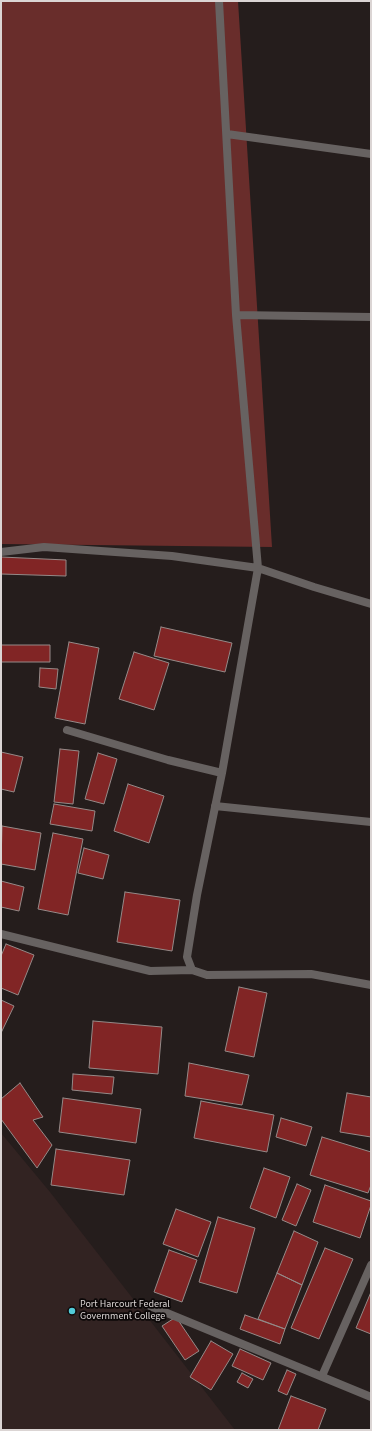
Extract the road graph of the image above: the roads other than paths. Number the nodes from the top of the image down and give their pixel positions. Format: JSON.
{"nodes":[{"id":1,"x":219,"y":1,"type":"edge"},
{"id":2,"x":227,"y":134,"type":"junction"},
{"id":3,"x":371,"y":154,"type":"edge"},
{"id":4,"x":236,"y":315,"type":"junction"},
{"id":5,"x":371,"y":317,"type":"edge"},
{"id":6,"x":1,"y":552,"type":"edge"},
{"id":7,"x":258,"y":568,"type":"junction"},
{"id":8,"x":371,"y":604,"type":"edge"},
{"id":9,"x":67,"y":730,"type":"dead end"},
{"id":10,"x":222,"y":773,"type":"junction"},
{"id":11,"x":215,"y":806,"type":"junction"},
{"id":12,"x":371,"y":822,"type":"edge"},
{"id":13,"x":1,"y":934,"type":"edge"},
{"id":14,"x":192,"y":970,"type":"junction"},
{"id":15,"x":371,"y":985,"type":"edge"},
{"id":16,"x":371,"y":1266,"type":"edge"},
{"id":17,"x":150,"y":1306,"type":"dead end"},
{"id":18,"x":322,"y":1376,"type":"junction"},
{"id":19,"x":371,"y":1397,"type":"edge"}],
"edges":[{"from":1,"to":2,"type":"street"},
{"from":2,"to":3,"type":"street"},
{"from":2,"to":4,"type":"street"},
{"from":4,"to":5,"type":"street"},
{"from":4,"to":7,"type":"street"},
{"from":6,"to":7,"type":"street"},
{"from":7,"to":8,"type":"street"},
{"from":7,"to":10,"type":"street"},
{"from":9,"to":10,"type":"street"},
{"from":10,"to":11,"type":"street"},
{"from":11,"to":12,"type":"street"},
{"from":11,"to":14,"type":"street"},
{"from":13,"to":14,"type":"street"},
{"from":14,"to":15,"type":"street"},
{"from":16,"to":18,"type":"street"},
{"from":17,"to":18,"type":"street"},
{"from":18,"to":19,"type":"street"}]}
